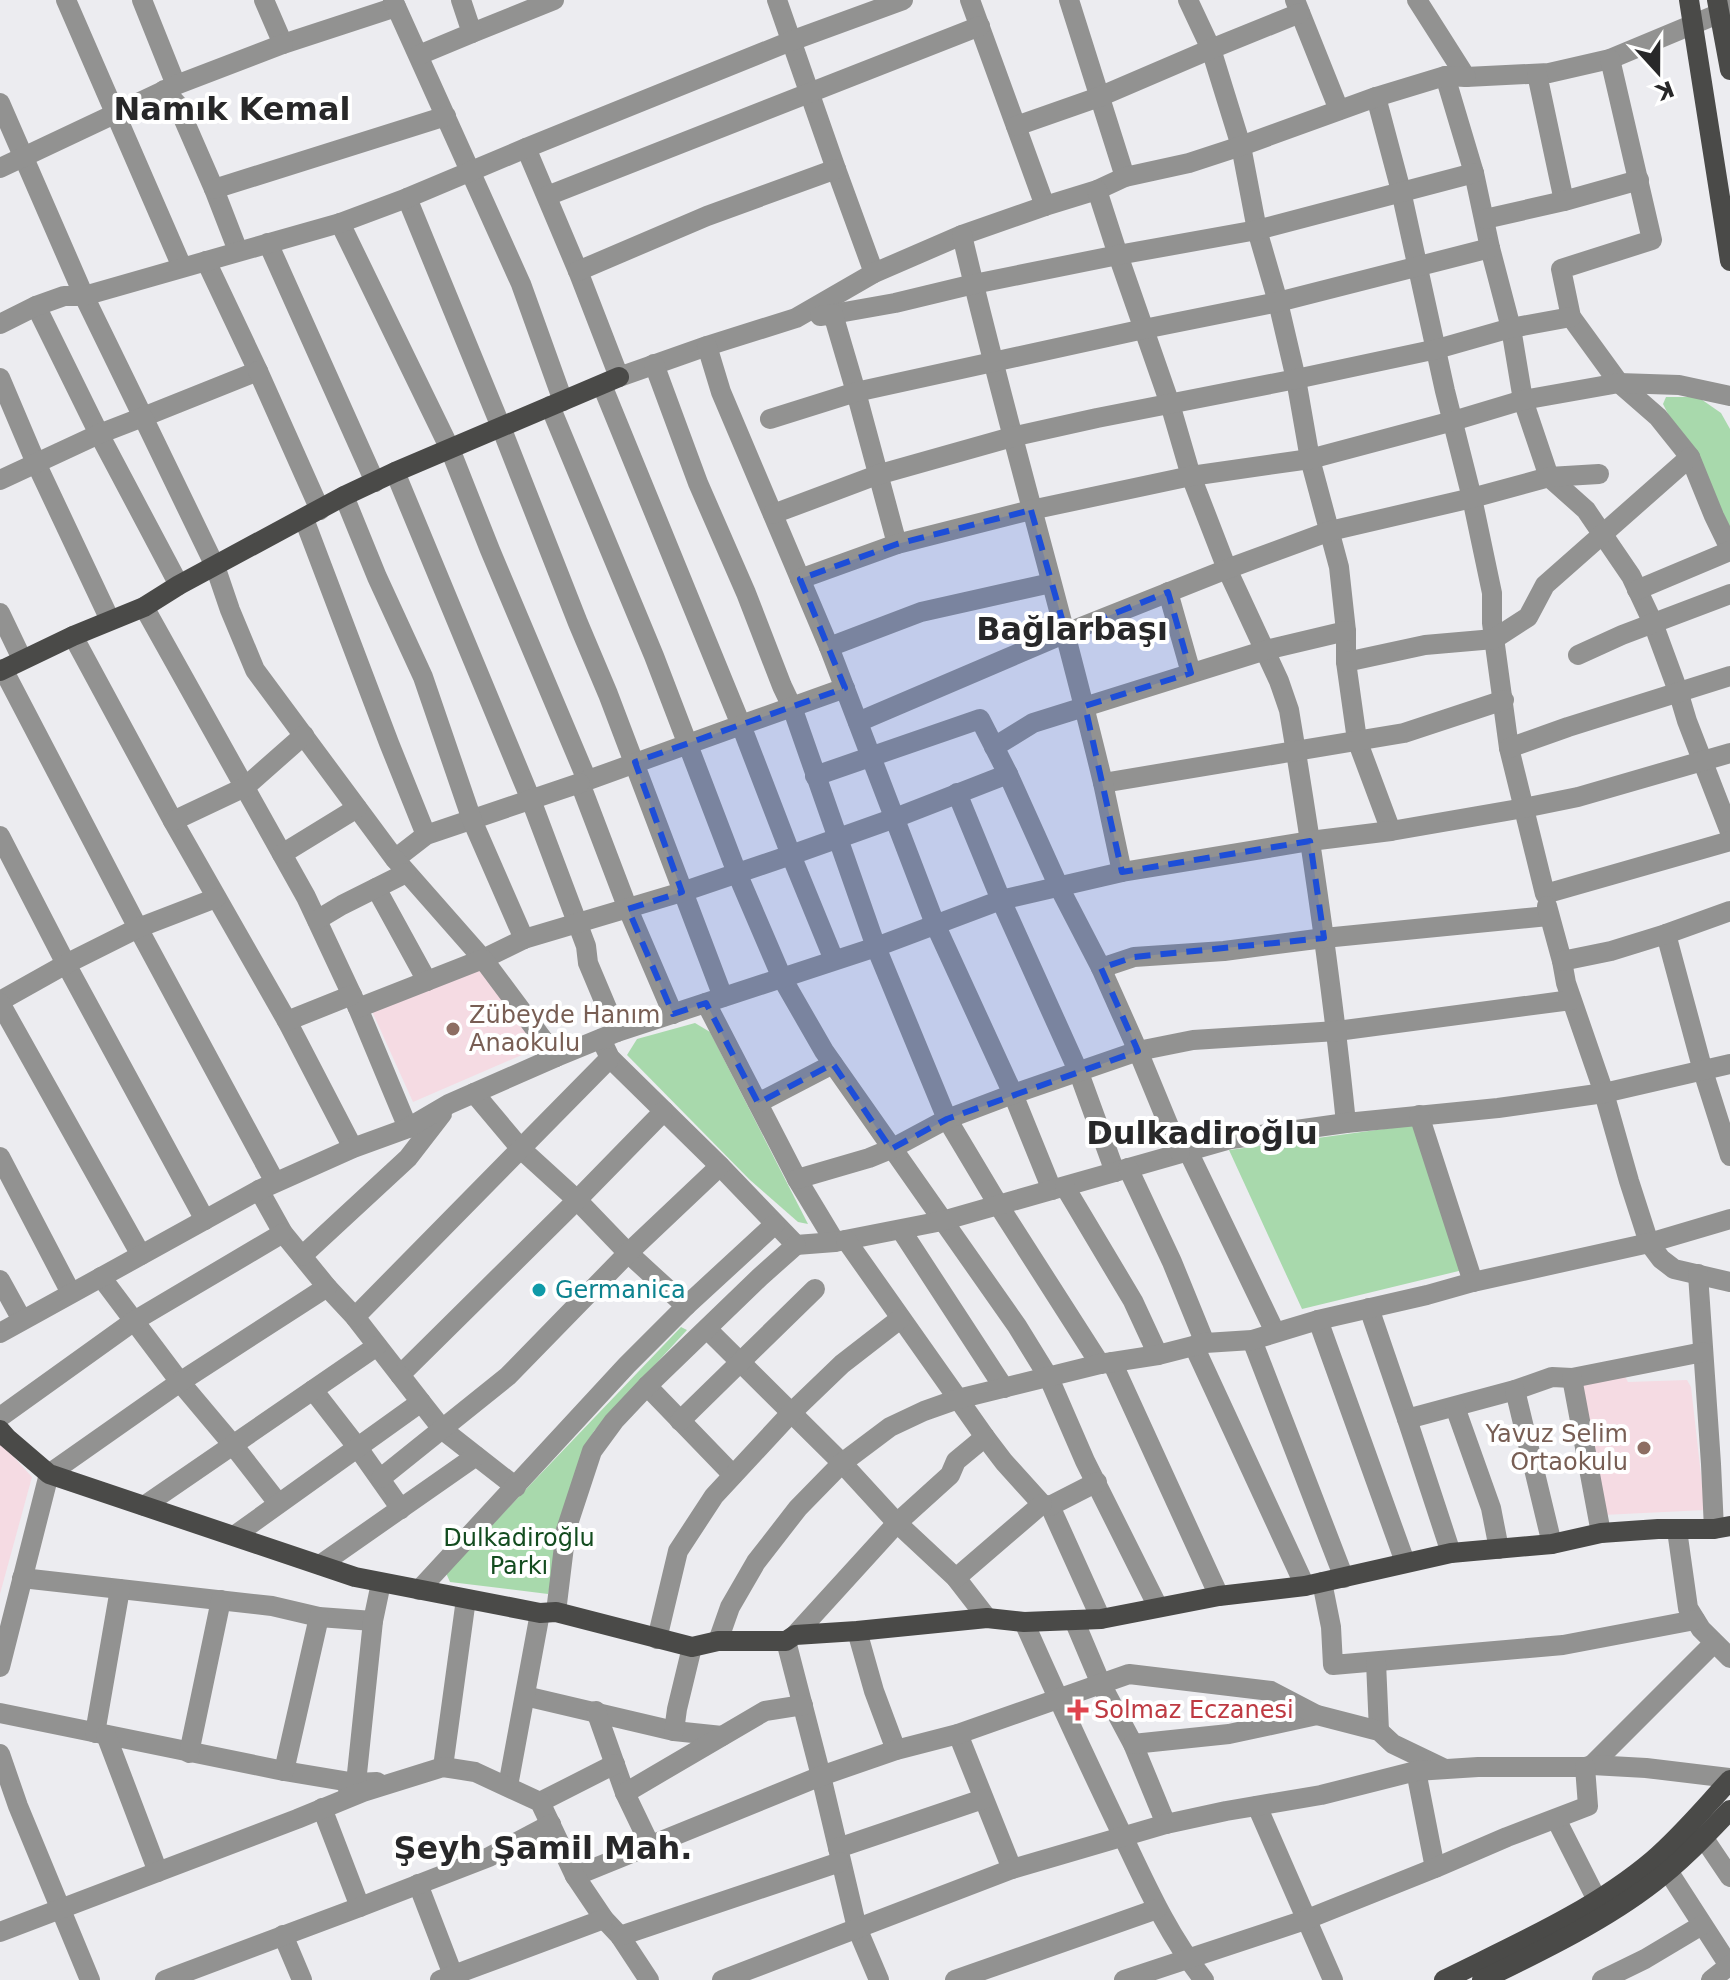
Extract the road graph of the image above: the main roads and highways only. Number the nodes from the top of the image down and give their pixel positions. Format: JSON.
{"nodes":[{"id":1,"x":1689,"y":0,"type":"edge"},
{"id":2,"x":1722,"y":7,"type":"edge"},
{"id":3,"x":1730,"y":70,"type":"edge"},
{"id":4,"x":1730,"y":261,"type":"edge"},
{"id":5,"x":611,"y":381,"type":"road end"},
{"id":6,"x":1,"y":670,"type":"edge"},
{"id":7,"x":0,"y":1430,"type":"edge"},
{"id":8,"x":1722,"y":1527,"type":"edge"},
{"id":9,"x":1730,"y":1779,"type":"edge"},
{"id":10,"x":1730,"y":1810,"type":"edge"},
{"id":11,"x":1519,"y":1972,"type":"edge"},
{"id":12,"x":1444,"y":1980,"type":"edge"},
{"id":13,"x":1482,"y":1980,"type":"edge"}],
"edges":[{"from":1,"to":4,"type":"main road"},
{"from":2,"to":3,"type":"main road"},
{"from":5,"to":6,"type":"main road"},
{"from":7,"to":8,"type":"main road"},
{"from":9,"to":12,"type":"main road"},
{"from":10,"to":11,"type":"main road"},
{"from":11,"to":13,"type":"main road"}]}
